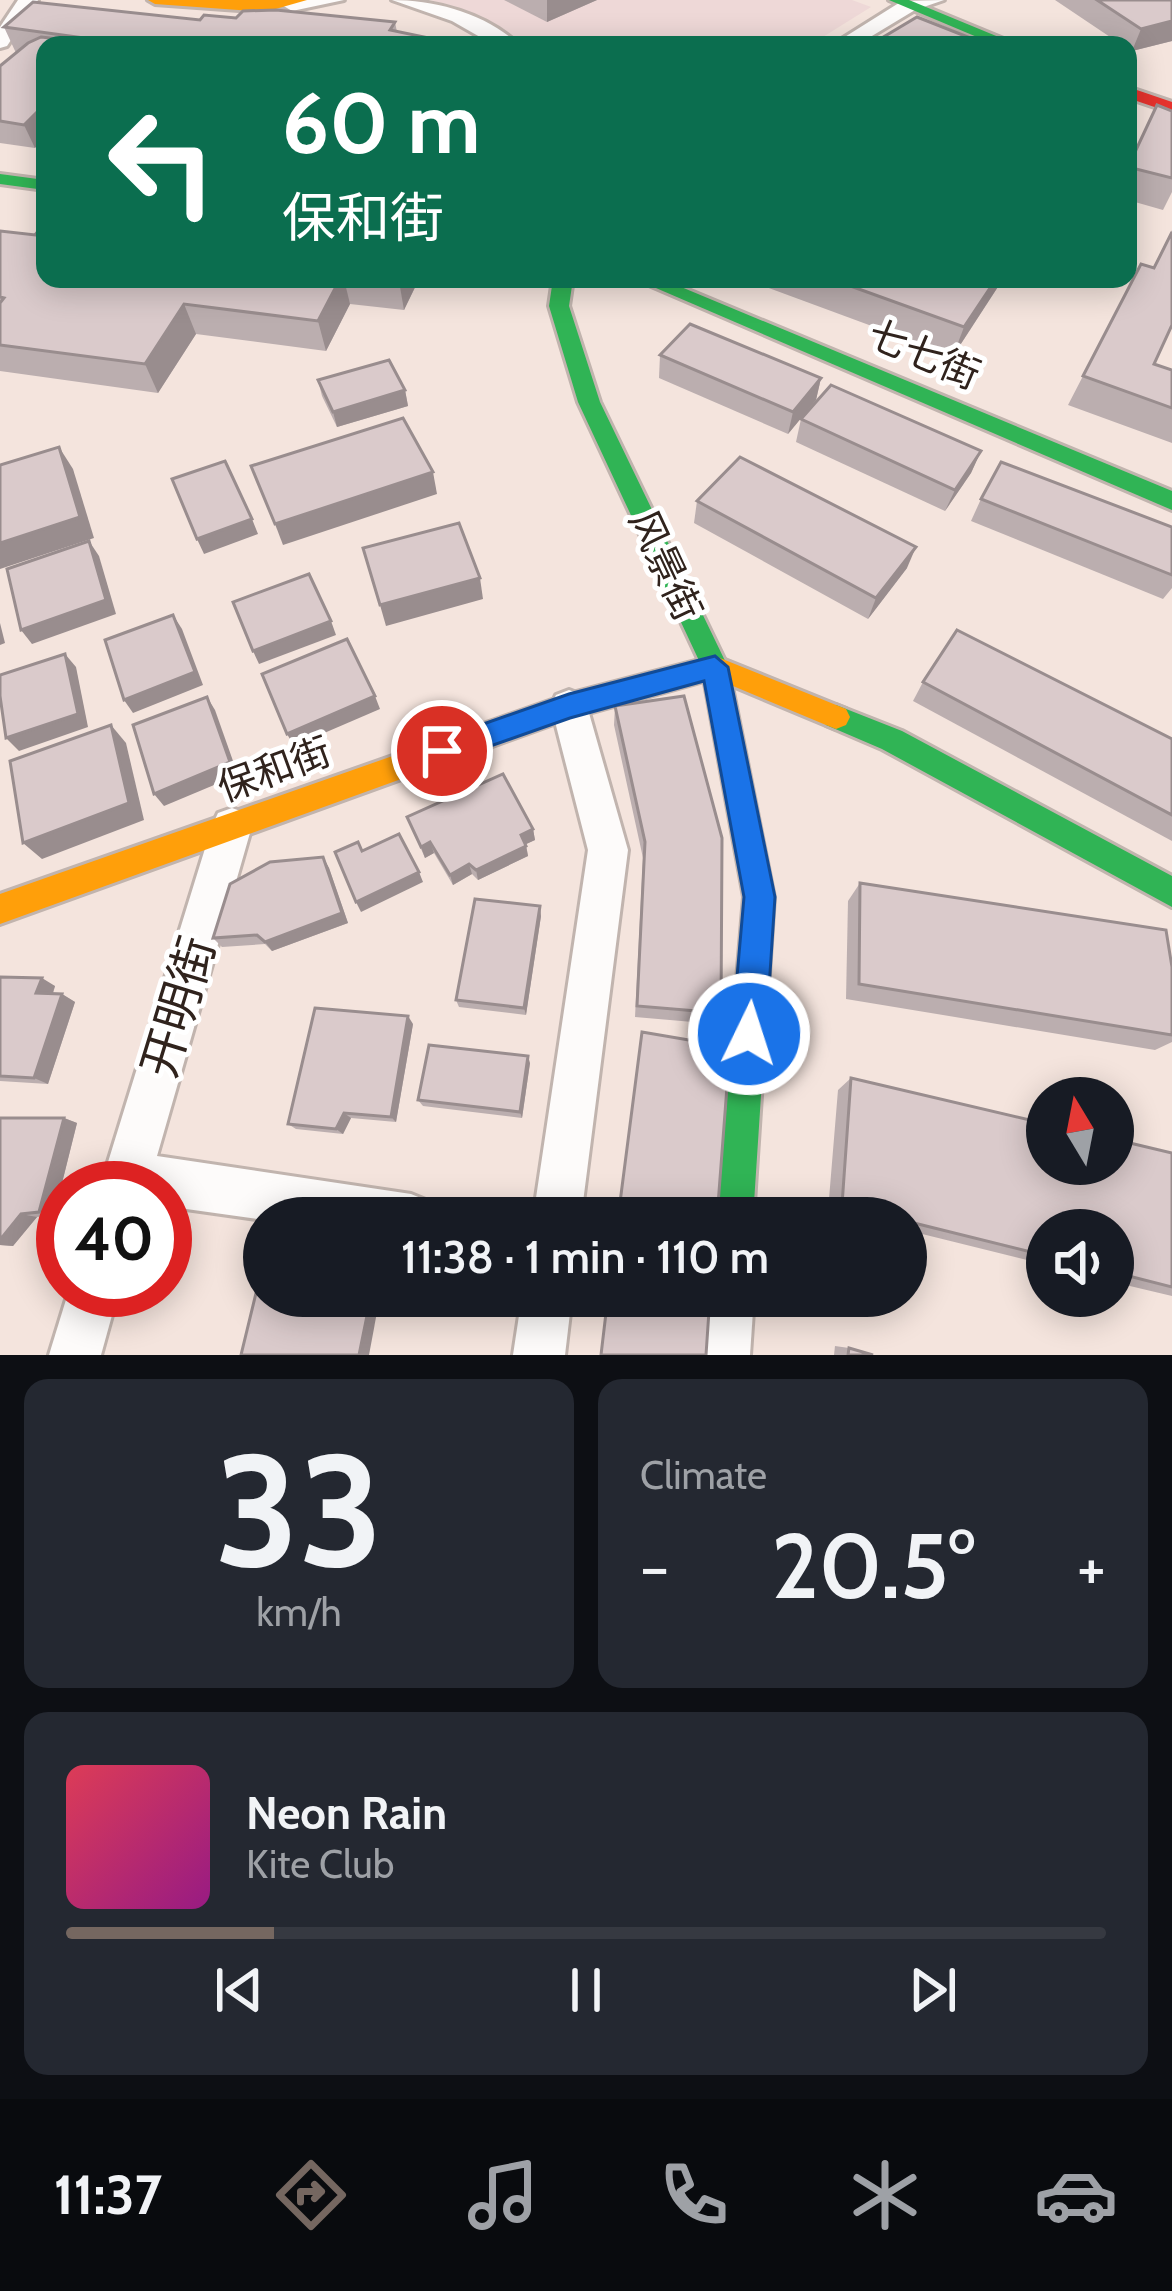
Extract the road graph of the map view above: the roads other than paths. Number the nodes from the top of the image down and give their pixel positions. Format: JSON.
{"nodes":[{"id":1,"x":28,"y":0,"type":"edge"},
{"id":2,"x":155,"y":0,"type":"edge"},
{"id":3,"x":334,"y":0,"type":"edge"},
{"id":4,"x":402,"y":0,"type":"edge"},
{"id":5,"x":296,"y":2,"type":"edge"},
{"id":6,"x":913,"y":2,"type":"edge"},
{"id":7,"x":493,"y":36,"type":"edge"},
{"id":8,"x":857,"y":36,"type":"edge"},
{"id":9,"x":990,"y":36,"type":"edge"},
{"id":10,"x":0,"y":42,"type":"edge"},
{"id":11,"x":1137,"y":92,"type":"edge"},
{"id":12,"x":1137,"y":94,"type":"edge"},
{"id":13,"x":1172,"y":98,"type":"edge"},
{"id":14,"x":1172,"y":108,"type":"edge"},
{"id":15,"x":0,"y":179,"type":"edge"},
{"id":16,"x":36,"y":183,"type":"edge"},
{"id":17,"x":562,"y":288,"type":"edge"},
{"id":18,"x":666,"y":288,"type":"edge"},
{"id":19,"x":1172,"y":501,"type":"edge"},
{"id":20,"x":715,"y":667,"type":"junction"},
{"id":21,"x":569,"y":706,"type":"junction"},
{"id":22,"x":232,"y":826,"type":"junction"},
{"id":23,"x":1172,"y":892,"type":"edge"},
{"id":24,"x":0,"y":909,"type":"edge"},
{"id":25,"x":132,"y":1161,"type":"edge"},
{"id":26,"x":192,"y":1190,"type":"edge"},
{"id":27,"x":245,"y":1197,"type":"edge"},
{"id":28,"x":560,"y":1197,"type":"edge"},
{"id":29,"x":737,"y":1197,"type":"edge"},
{"id":30,"x":86,"y":1317,"type":"edge"},
{"id":31,"x":544,"y":1317,"type":"edge"},
{"id":32,"x":727,"y":1317,"type":"edge"},
{"id":33,"x":75,"y":1355,"type":"edge"},
{"id":34,"x":539,"y":1355,"type":"edge"},
{"id":35,"x":724,"y":1355,"type":"edge"}],
"edges":[{"from":1,"to":10,"type":"street"},
{"from":2,"to":5,"type":"street"},
{"from":3,"to":5,"type":"street"},
{"from":4,"to":7,"type":"street"},
{"from":6,"to":8,"type":"street"},
{"from":6,"to":9,"type":"street"},
{"from":11,"to":13,"type":"street"},
{"from":12,"to":14,"type":"street"},
{"from":15,"to":16,"type":"street"},
{"from":17,"to":20,"type":"street","name":"风景街"},
{"from":18,"to":19,"type":"street","name":"七七街"},
{"from":20,"to":21,"type":"street","name":"保和街"},
{"from":20,"to":23,"type":"street"},
{"from":20,"to":29,"type":"street","name":"风景街"},
{"from":21,"to":22,"type":"street","name":"保和街"},
{"from":21,"to":28,"type":"street"},
{"from":22,"to":24,"type":"street","name":"保和街"},
{"from":22,"to":25,"type":"street","name":"开明街"},
{"from":26,"to":27,"type":"street"},
{"from":30,"to":33,"type":"street"},
{"from":31,"to":34,"type":"street"},
{"from":32,"to":35,"type":"street"}]}
